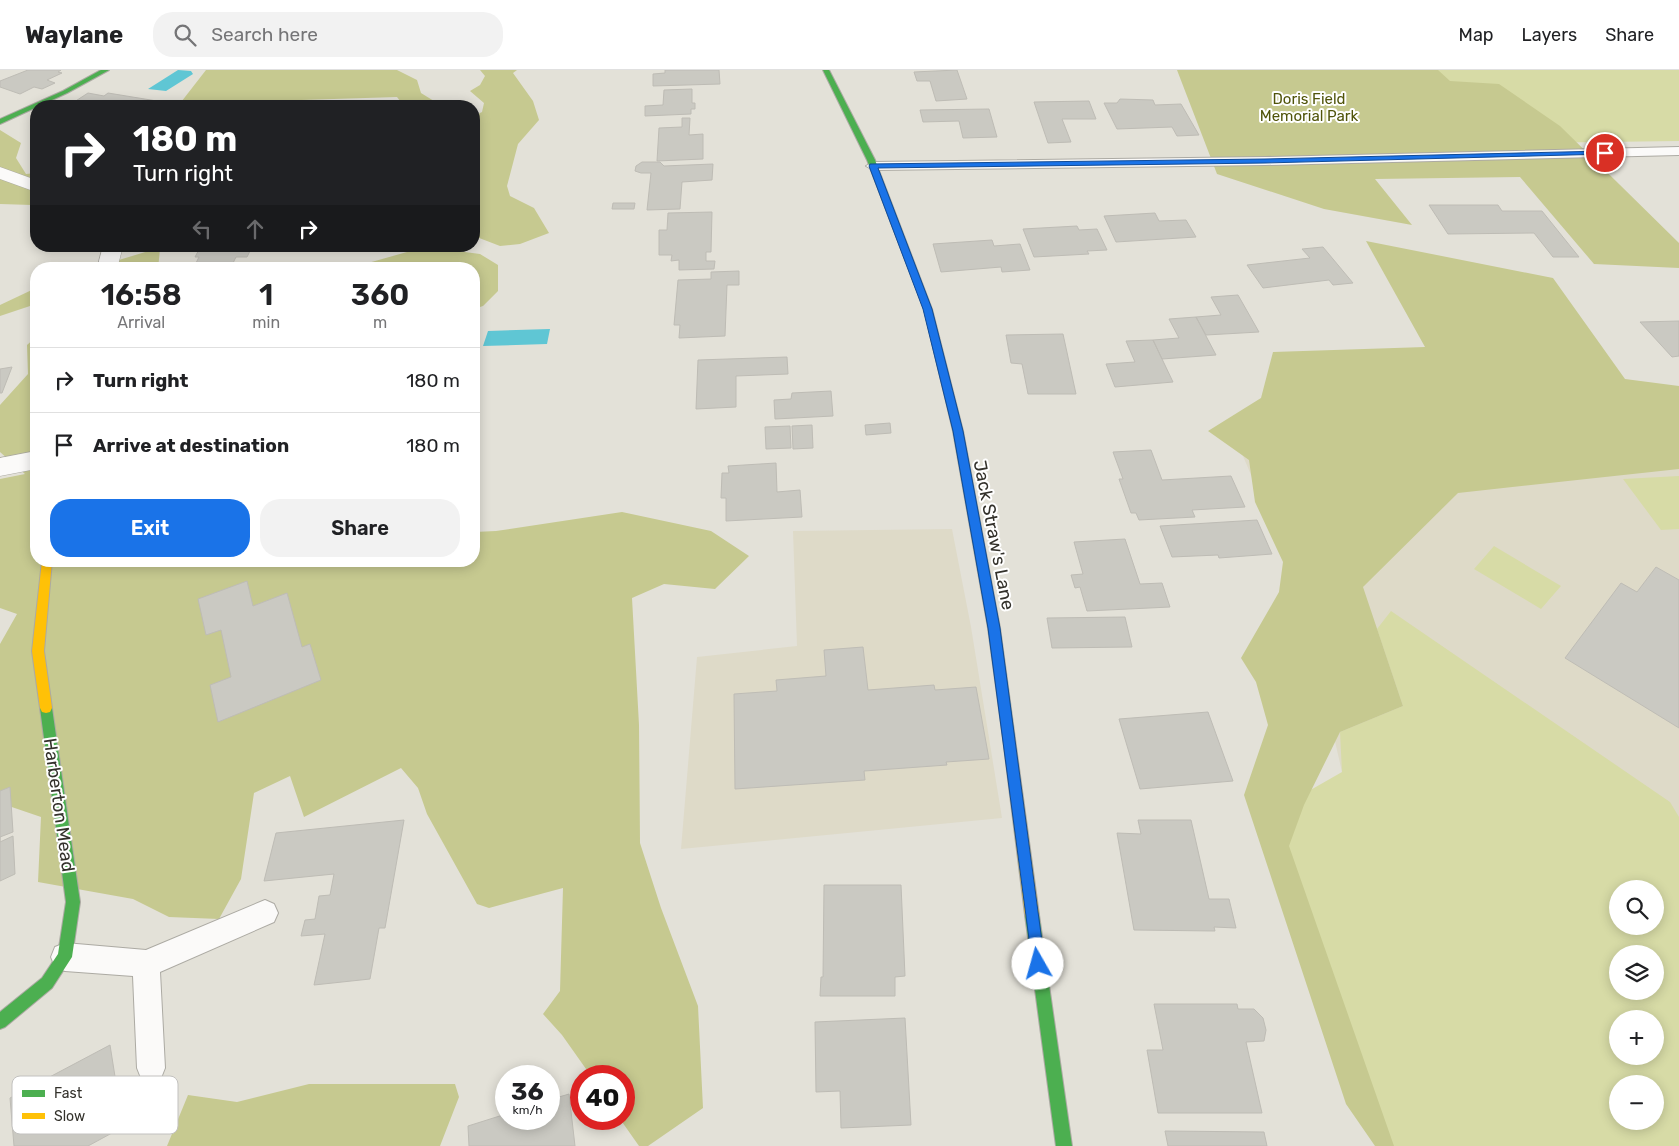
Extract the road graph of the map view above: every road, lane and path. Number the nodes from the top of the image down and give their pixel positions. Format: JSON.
{"nodes":[{"id":1,"x":106,"y":70,"type":"edge"},
{"id":2,"x":826,"y":70,"type":"edge"},
{"id":3,"x":47,"y":100,"type":"edge"},
{"id":4,"x":30,"y":108,"type":"edge"},
{"id":5,"x":0,"y":122,"type":"edge"},
{"id":6,"x":1679,"y":151,"type":"edge"},
{"id":7,"x":873,"y":166,"type":"junction"},
{"id":8,"x":0,"y":172,"type":"edge"},
{"id":9,"x":30,"y":184,"type":"edge"},
{"id":10,"x":30,"y":461,"type":"edge"},
{"id":11,"x":0,"y":467,"type":"edge"},
{"id":12,"x":45,"y":567,"type":"edge"},
{"id":13,"x":265,"y":913,"type":"dead end"},
{"id":14,"x":65,"y":956,"type":"junction"},
{"id":15,"x":146,"y":964,"type":"junction"},
{"id":16,"x":0,"y":1022,"type":"edge"},
{"id":17,"x":151,"y":1068,"type":"dead end"},
{"id":18,"x":1064,"y":1146,"type":"edge"}],
"edges":[{"from":1,"to":3,"type":"street"},
{"from":2,"to":7,"type":"street","name":"Jack Straw's Lane"},
{"from":4,"to":5,"type":"street"},
{"from":6,"to":7,"type":"lane"},
{"from":7,"to":18,"type":"street","name":"Jack Straw's Lane"},
{"from":8,"to":9,"type":"street"},
{"from":10,"to":11,"type":"street"},
{"from":12,"to":14,"type":"street","name":"Harberton Mead"},
{"from":13,"to":15,"type":"lane"},
{"from":14,"to":15,"type":"lane"},
{"from":14,"to":16,"type":"street","name":"Harberton Mead"},
{"from":15,"to":17,"type":"lane"}]}
